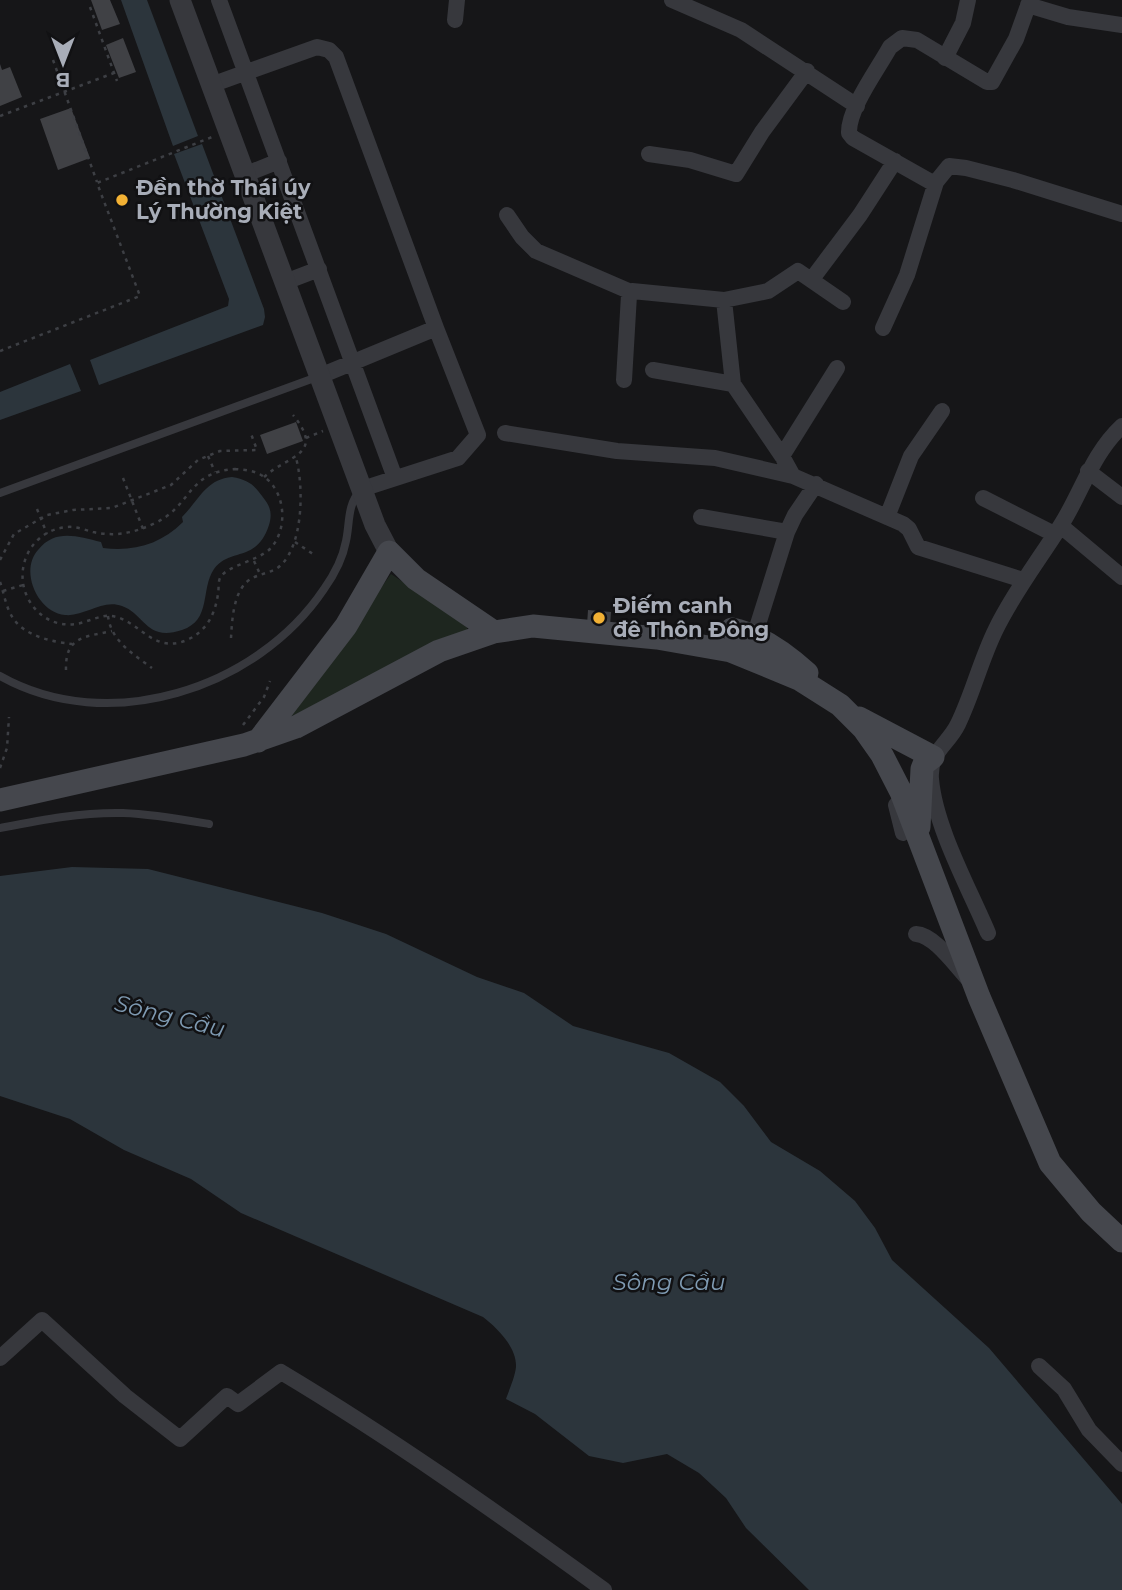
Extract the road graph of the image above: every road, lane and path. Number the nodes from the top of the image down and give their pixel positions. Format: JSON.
{"nodes":[{"id":1,"x":180,"y":0,"type":"edge"},
{"id":2,"x":219,"y":0,"type":"edge"},
{"id":3,"x":457,"y":0,"type":"edge"},
{"id":4,"x":672,"y":0,"type":"edge"},
{"id":5,"x":968,"y":0,"type":"edge"},
{"id":6,"x":1029,"y":3,"type":"edge"},
{"id":7,"x":90,"y":7,"type":"dead end"},
{"id":8,"x":455,"y":20,"type":"dead end"},
{"id":9,"x":1122,"y":25,"type":"edge"},
{"id":10,"x":945,"y":58,"type":"junction"},
{"id":11,"x":53,"y":60,"type":"dead end"},
{"id":12,"x":807,"y":71,"type":"junction"},
{"id":13,"x":114,"y":73,"type":"junction"},
{"id":14,"x":246,"y":73,"type":"junction"},
{"id":15,"x":117,"y":81,"type":"dead end"},
{"id":16,"x":211,"y":85,"type":"junction"},
{"id":17,"x":64,"y":92,"type":"junction"},
{"id":18,"x":857,"y":106,"type":"junction"},
{"id":19,"x":0,"y":116,"type":"edge"},
{"id":20,"x":215,"y":136,"type":"dead end"},
{"id":21,"x":649,"y":154,"type":"dead end"},
{"id":22,"x":279,"y":161,"type":"junction"},
{"id":23,"x":895,"y":161,"type":"junction"},
{"id":24,"x":244,"y":175,"type":"junction"},
{"id":25,"x":936,"y":182,"type":"junction"},
{"id":26,"x":97,"y":183,"type":"junction"},
{"id":27,"x":1122,"y":214,"type":"edge"},
{"id":28,"x":507,"y":215,"type":"dead end"},
{"id":29,"x":319,"y":269,"type":"junction"},
{"id":30,"x":811,"y":279,"type":"junction"},
{"id":31,"x":285,"y":282,"type":"junction"},
{"id":32,"x":631,"y":292,"type":"junction"},
{"id":33,"x":724,"y":300,"type":"junction"},
{"id":34,"x":843,"y":302,"type":"dead end"},
{"id":35,"x":436,"y":328,"type":"junction"},
{"id":36,"x":883,"y":328,"type":"dead end"},
{"id":37,"x":0,"y":351,"type":"edge"},
{"id":38,"x":353,"y":362,"type":"junction"},
{"id":39,"x":837,"y":368,"type":"dead end"},
{"id":40,"x":653,"y":370,"type":"dead end"},
{"id":41,"x":320,"y":376,"type":"junction"},
{"id":42,"x":624,"y":380,"type":"dead end"},
{"id":43,"x":733,"y":384,"type":"junction"},
{"id":44,"x":942,"y":411,"type":"dead end"},
{"id":45,"x":293,"y":415,"type":"dead end"},
{"id":46,"x":1122,"y":426,"type":"edge"},
{"id":47,"x":326,"y":430,"type":"dead end"},
{"id":48,"x":250,"y":431,"type":"dead end"},
{"id":49,"x":505,"y":433,"type":"dead end"},
{"id":50,"x":306,"y":438,"type":"junction"},
{"id":51,"x":208,"y":456,"type":"junction"},
{"id":52,"x":782,"y":456,"type":"junction"},
{"id":53,"x":296,"y":458,"type":"junction"},
{"id":54,"x":1088,"y":471,"type":"junction"},
{"id":55,"x":215,"y":472,"type":"junction"},
{"id":56,"x":793,"y":476,"type":"junction"},
{"id":57,"x":264,"y":477,"type":"junction"},
{"id":58,"x":123,"y":478,"type":"dead end"},
{"id":59,"x":394,"y":478,"type":"junction"},
{"id":60,"x":816,"y":484,"type":"junction"},
{"id":61,"x":362,"y":489,"type":"junction"},
{"id":62,"x":0,"y":493,"type":"edge"},
{"id":63,"x":1122,"y":497,"type":"edge"},
{"id":64,"x":983,"y":498,"type":"dead end"},
{"id":65,"x":132,"y":500,"type":"junction"},
{"id":66,"x":37,"y":509,"type":"dead end"},
{"id":67,"x":701,"y":517,"type":"dead end"},
{"id":68,"x":887,"y":517,"type":"junction"},
{"id":69,"x":41,"y":518,"type":"junction"},
{"id":70,"x":143,"y":529,"type":"junction"},
{"id":71,"x":1057,"y":530,"type":"junction"},
{"id":72,"x":787,"y":532,"type":"junction"},
{"id":73,"x":47,"y":534,"type":"junction"},
{"id":74,"x":295,"y":542,"type":"junction"},
{"id":75,"x":389,"y":552,"type":"junction"},
{"id":76,"x":313,"y":554,"type":"dead end"},
{"id":77,"x":0,"y":560,"type":"edge"},
{"id":78,"x":254,"y":560,"type":"junction"},
{"id":79,"x":260,"y":574,"type":"junction"},
{"id":80,"x":1122,"y":577,"type":"edge"},
{"id":81,"x":1023,"y":580,"type":"junction"},
{"id":82,"x":0,"y":582,"type":"edge"},
{"id":83,"x":23,"y":585,"type":"junction"},
{"id":84,"x":3,"y":591,"type":"junction"},
{"id":85,"x":108,"y":616,"type":"junction"},
{"id":86,"x":732,"y":629,"type":"dead end"},
{"id":87,"x":112,"y":631,"type":"junction"},
{"id":88,"x":494,"y":632,"type":"junction"},
{"id":89,"x":754,"y":637,"type":"junction"},
{"id":90,"x":231,"y":638,"type":"dead end"},
{"id":91,"x":72,"y":644,"type":"junction"},
{"id":92,"x":152,"y":668,"type":"dead end"},
{"id":93,"x":66,"y":670,"type":"dead end"},
{"id":94,"x":0,"y":676,"type":"edge"},
{"id":95,"x":270,"y":681,"type":"dead end"},
{"id":96,"x":831,"y":699,"type":"junction"},
{"id":97,"x":852,"y":716,"type":"junction"},
{"id":98,"x":9,"y":717,"type":"dead end"},
{"id":99,"x":250,"y":734,"type":"junction"},
{"id":100,"x":933,"y":757,"type":"junction"},
{"id":101,"x":0,"y":768,"type":"edge"},
{"id":102,"x":0,"y":800,"type":"edge"},
{"id":103,"x":209,"y":824,"type":"dead end"},
{"id":104,"x":0,"y":828,"type":"edge"},
{"id":105,"x":911,"y":835,"type":"junction"},
{"id":106,"x":988,"y":933,"type":"dead end"},
{"id":107,"x":916,"y":934,"type":"dead end"},
{"id":108,"x":975,"y":985,"type":"junction"},
{"id":109,"x":1122,"y":1241,"type":"edge"},
{"id":110,"x":0,"y":1357,"type":"edge"},
{"id":111,"x":1039,"y":1366,"type":"dead end"},
{"id":112,"x":1122,"y":1464,"type":"edge"},
{"id":113,"x":604,"y":1590,"type":"edge"}],
"edges":[{"from":1,"to":16,"type":"street"},
{"from":2,"to":14,"type":"street"},
{"from":3,"to":8,"type":"street"},
{"from":4,"to":12,"type":"street"},
{"from":5,"to":10,"type":"street"},
{"from":6,"to":9,"type":"street"},
{"from":6,"to":10,"type":"street"},
{"from":7,"to":13,"type":"path"},
{"from":10,"to":18,"type":"street"},
{"from":11,"to":17,"type":"path"},
{"from":12,"to":18,"type":"street"},
{"from":12,"to":21,"type":"street"},
{"from":13,"to":15,"type":"path"},
{"from":13,"to":17,"type":"path"},
{"from":14,"to":16,"type":"street"},
{"from":14,"to":22,"type":"street"},
{"from":14,"to":35,"type":"street"},
{"from":16,"to":24,"type":"street"},
{"from":17,"to":19,"type":"path"},
{"from":17,"to":26,"type":"path"},
{"from":18,"to":23,"type":"street"},
{"from":20,"to":26,"type":"path"},
{"from":22,"to":24,"type":"street"},
{"from":22,"to":29,"type":"street"},
{"from":23,"to":25,"type":"street"},
{"from":23,"to":30,"type":"street"},
{"from":24,"to":31,"type":"street"},
{"from":25,"to":27,"type":"street"},
{"from":25,"to":36,"type":"street"},
{"from":26,"to":37,"type":"path"},
{"from":28,"to":32,"type":"street"},
{"from":29,"to":31,"type":"street"},
{"from":29,"to":38,"type":"street"},
{"from":30,"to":33,"type":"street"},
{"from":30,"to":34,"type":"street"},
{"from":31,"to":41,"type":"street"},
{"from":32,"to":33,"type":"street"},
{"from":32,"to":42,"type":"street"},
{"from":33,"to":43,"type":"street"},
{"from":35,"to":38,"type":"street"},
{"from":35,"to":59,"type":"street"},
{"from":38,"to":41,"type":"street"},
{"from":38,"to":59,"type":"street"},
{"from":39,"to":52,"type":"street"},
{"from":40,"to":43,"type":"street"},
{"from":41,"to":61,"type":"street"},
{"from":41,"to":62,"type":"lane"},
{"from":43,"to":52,"type":"street"},
{"from":44,"to":68,"type":"street"},
{"from":45,"to":50,"type":"path"},
{"from":46,"to":54,"type":"street"},
{"from":47,"to":50,"type":"path"},
{"from":48,"to":51,"type":"path"},
{"from":49,"to":56,"type":"street"},
{"from":50,"to":53,"type":"path"},
{"from":51,"to":55,"type":"path"},
{"from":51,"to":65,"type":"path"},
{"from":52,"to":56,"type":"street"},
{"from":53,"to":57,"type":"path"},
{"from":53,"to":74,"type":"path"},
{"from":54,"to":63,"type":"street"},
{"from":54,"to":71,"type":"street"},
{"from":55,"to":57,"type":"path"},
{"from":55,"to":70,"type":"path"},
{"from":56,"to":60,"type":"street"},
{"from":57,"to":78,"type":"path"},
{"from":58,"to":65,"type":"path"},
{"from":59,"to":61,"type":"street"},
{"from":60,"to":68,"type":"street"},
{"from":60,"to":72,"type":"street"},
{"from":61,"to":75,"type":"street"},
{"from":61,"to":94,"type":"lane"},
{"from":64,"to":71,"type":"street"},
{"from":65,"to":69,"type":"path"},
{"from":65,"to":70,"type":"path"},
{"from":66,"to":69,"type":"path"},
{"from":67,"to":72,"type":"street"},
{"from":68,"to":81,"type":"street"},
{"from":69,"to":73,"type":"path"},
{"from":69,"to":77,"type":"path"},
{"from":70,"to":73,"type":"path"},
{"from":71,"to":80,"type":"street"},
{"from":71,"to":81,"type":"street"},
{"from":72,"to":89,"type":"street"},
{"from":73,"to":83,"type":"path"},
{"from":74,"to":76,"type":"path"},
{"from":74,"to":79,"type":"path"},
{"from":75,"to":88,"type":"main road"},
{"from":75,"to":99,"type":"main road"},
{"from":78,"to":79,"type":"path"},
{"from":78,"to":85,"type":"path"},
{"from":79,"to":90,"type":"path"},
{"from":81,"to":100,"type":"street"},
{"from":82,"to":84,"type":"path"},
{"from":83,"to":84,"type":"path"},
{"from":83,"to":85,"type":"path"},
{"from":84,"to":91,"type":"path"},
{"from":85,"to":87,"type":"path"},
{"from":86,"to":89,"type":"main road"},
{"from":87,"to":91,"type":"path"},
{"from":87,"to":92,"type":"path"},
{"from":88,"to":96,"type":"main road"},
{"from":88,"to":99,"type":"main road"},
{"from":89,"to":96,"type":"main road"},
{"from":91,"to":93,"type":"path"},
{"from":95,"to":99,"type":"path"},
{"from":96,"to":97,"type":"main road"},
{"from":97,"to":100,"type":"main road"},
{"from":97,"to":105,"type":"main road"},
{"from":98,"to":101,"type":"path"},
{"from":99,"to":102,"type":"main road"},
{"from":100,"to":105,"type":"main road"},
{"from":100,"to":106,"type":"street"},
{"from":103,"to":104,"type":"lane"},
{"from":105,"to":108,"type":"main road"},
{"from":107,"to":108,"type":"street"},
{"from":108,"to":109,"type":"main road"},
{"from":110,"to":113,"type":"street"},
{"from":111,"to":112,"type":"street"}]}
